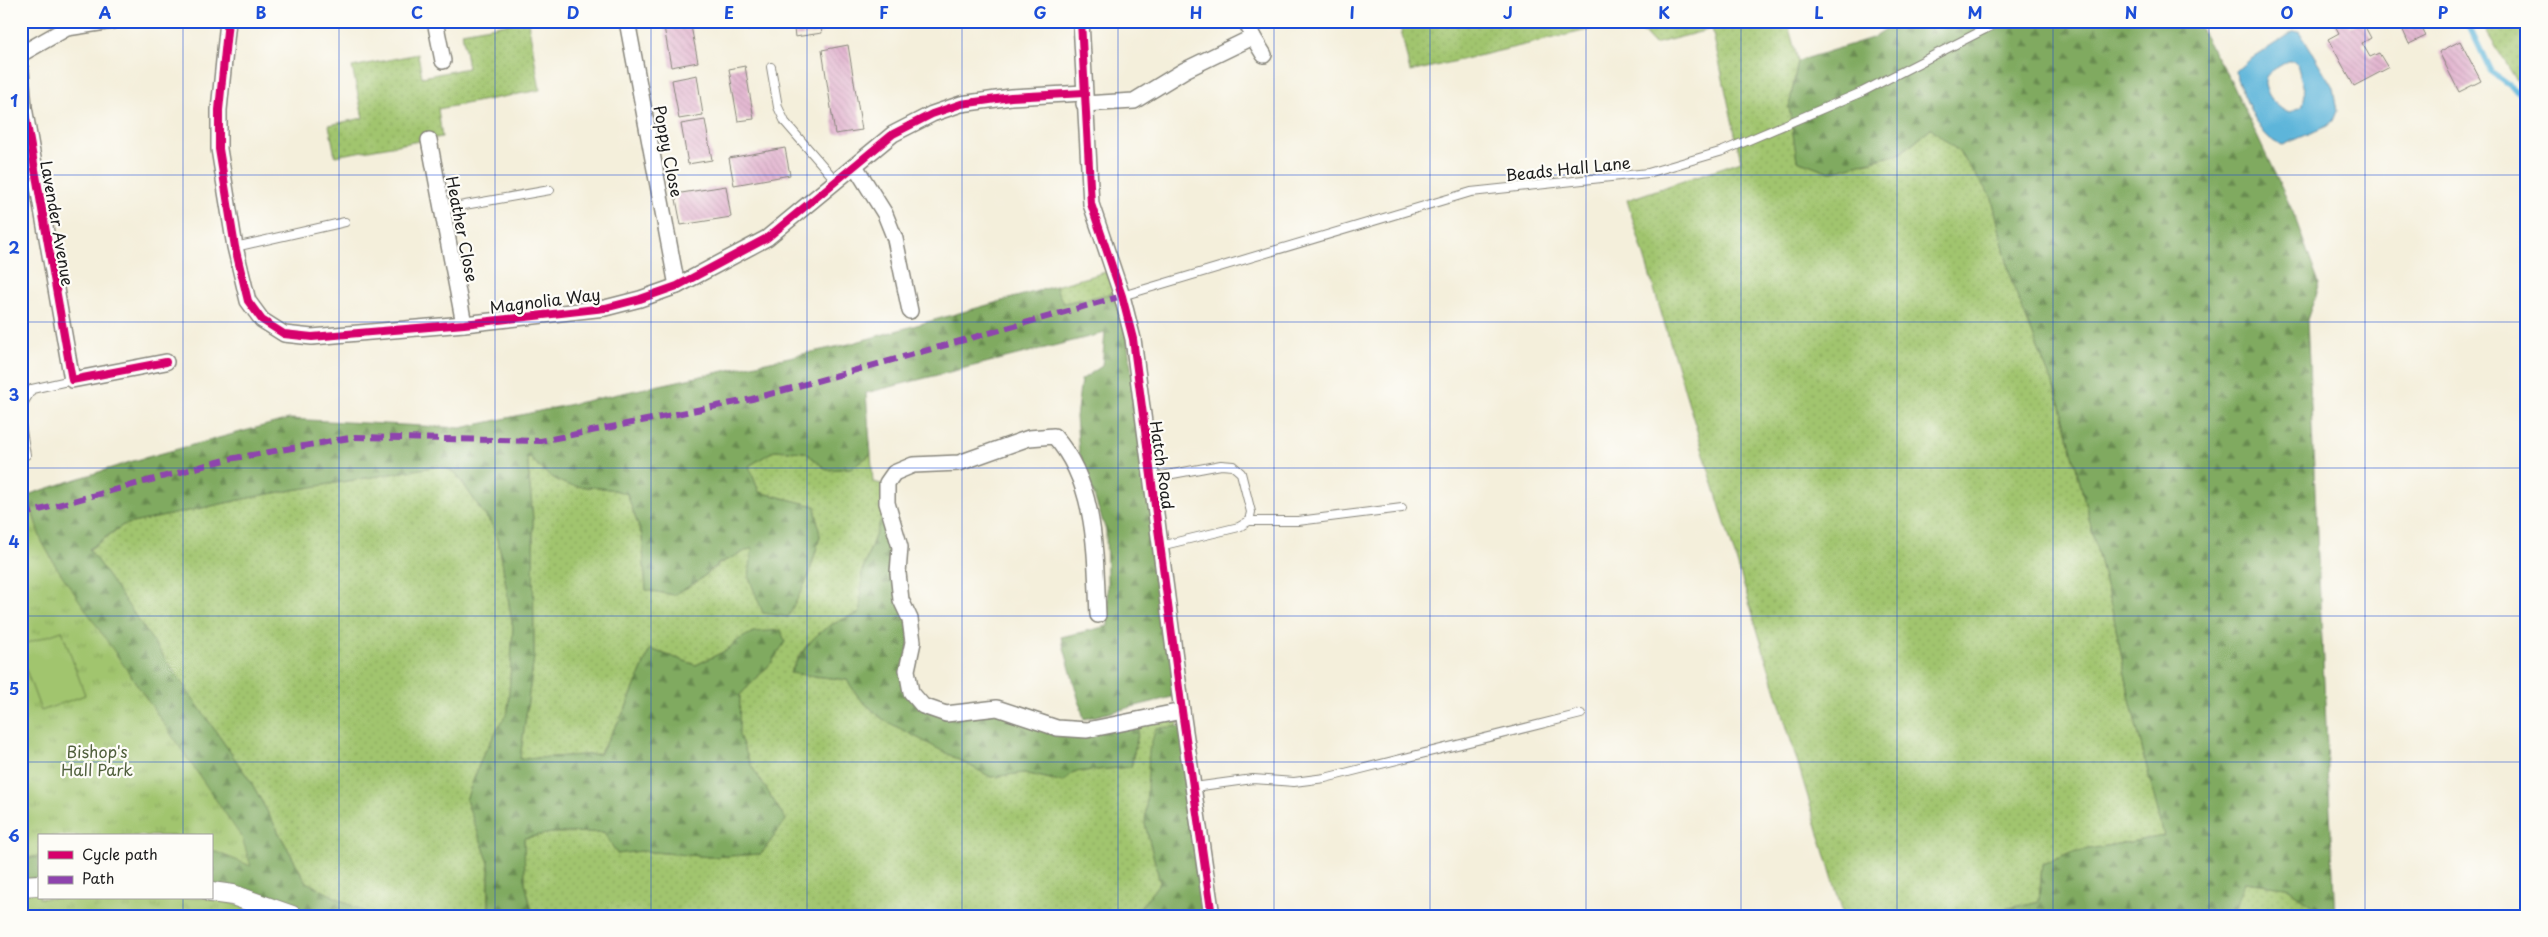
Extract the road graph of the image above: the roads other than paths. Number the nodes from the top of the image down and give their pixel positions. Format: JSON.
{"nodes":[{"id":1,"x":112,"y":21,"type":"edge"},
{"id":2,"x":228,"y":21,"type":"edge"},
{"id":3,"x":436,"y":21,"type":"edge"},
{"id":4,"x":627,"y":21,"type":"edge"},
{"id":5,"x":1081,"y":21,"type":"edge"},
{"id":6,"x":1246,"y":21,"type":"edge"},
{"id":7,"x":2001,"y":21,"type":"edge"},
{"id":8,"x":1253,"y":37,"type":"junction"},
{"id":9,"x":21,"y":54,"type":"edge"},
{"id":10,"x":1264,"y":55,"type":"dead end"},
{"id":11,"x":443,"y":61,"type":"dead end"},
{"id":12,"x":772,"y":67,"type":"dead end"},
{"id":13,"x":21,"y":70,"type":"edge"},
{"id":14,"x":1084,"y":98,"type":"junction"},
{"id":15,"x":428,"y":140,"type":"dead end"},
{"id":16,"x":855,"y":166,"type":"junction"},
{"id":17,"x":837,"y":182,"type":"junction"},
{"id":18,"x":550,"y":190,"type":"dead end"},
{"id":19,"x":442,"y":208,"type":"junction"},
{"id":20,"x":345,"y":222,"type":"dead end"},
{"id":21,"x":235,"y":247,"type":"junction"},
{"id":22,"x":677,"y":286,"type":"junction"},
{"id":23,"x":1122,"y":296,"type":"junction"},
{"id":24,"x":910,"y":311,"type":"dead end"},
{"id":25,"x":464,"y":324,"type":"junction"},
{"id":26,"x":166,"y":362,"type":"dead end"},
{"id":27,"x":72,"y":380,"type":"junction"},
{"id":28,"x":21,"y":407,"type":"edge"},
{"id":29,"x":21,"y":424,"type":"edge"},
{"id":30,"x":26,"y":455,"type":"dead end"},
{"id":31,"x":1151,"y":478,"type":"junction"},
{"id":32,"x":1402,"y":508,"type":"dead end"},
{"id":33,"x":1249,"y":521,"type":"junction"},
{"id":34,"x":1160,"y":546,"type":"junction"},
{"id":35,"x":1098,"y":615,"type":"dead end"},
{"id":36,"x":1182,"y":710,"type":"junction"},
{"id":37,"x":1581,"y":714,"type":"dead end"},
{"id":38,"x":1194,"y":787,"type":"junction"},
{"id":39,"x":38,"y":885,"type":"edge"},
{"id":40,"x":21,"y":886,"type":"edge"},
{"id":41,"x":212,"y":892,"type":"edge"},
{"id":42,"x":292,"y":916,"type":"edge"},
{"id":43,"x":1212,"y":916,"type":"edge"}],
"edges":[{"from":1,"to":9,"type":"street"},
{"from":2,"to":21,"type":"street","name":"Magnolia Way"},
{"from":3,"to":11,"type":"street"},
{"from":4,"to":22,"type":"street","name":"Poppy Close"},
{"from":5,"to":14,"type":"street","name":"Hatch Road"},
{"from":6,"to":8,"type":"street"},
{"from":7,"to":23,"type":"lane","name":"Beads Hall Lane"},
{"from":8,"to":10,"type":"street"},
{"from":8,"to":14,"type":"street","name":"Magnolia Way"},
{"from":12,"to":17,"type":"lane"},
{"from":13,"to":27,"type":"street","name":"Lavender Avenue"},
{"from":14,"to":16,"type":"street","name":"Magnolia Way"},
{"from":14,"to":23,"type":"street","name":"Hatch Road"},
{"from":15,"to":19,"type":"street","name":"Heather Close"},
{"from":16,"to":17,"type":"street","name":"Magnolia Way"},
{"from":16,"to":24,"type":"street"},
{"from":17,"to":22,"type":"street","name":"Magnolia Way"},
{"from":18,"to":19,"type":"lane"},
{"from":19,"to":25,"type":"street","name":"Heather Close"},
{"from":20,"to":21,"type":"lane"},
{"from":21,"to":25,"type":"street","name":"Magnolia Way"},
{"from":22,"to":25,"type":"street","name":"Magnolia Way"},
{"from":23,"to":31,"type":"street","name":"Hatch Road"},
{"from":26,"to":27,"type":"street"},
{"from":27,"to":28,"type":"lane"},
{"from":29,"to":30,"type":"lane"},
{"from":31,"to":33,"type":"lane"},
{"from":31,"to":34,"type":"street","name":"Hatch Road"},
{"from":32,"to":33,"type":"lane"},
{"from":33,"to":34,"type":"lane"},
{"from":34,"to":36,"type":"street","name":"Hatch Road"},
{"from":35,"to":36,"type":"street"},
{"from":36,"to":38,"type":"street","name":"Hatch Road"},
{"from":37,"to":38,"type":"lane"},
{"from":38,"to":43,"type":"street","name":"Hatch Road"},
{"from":39,"to":40,"type":"street"},
{"from":41,"to":42,"type":"street"}]}
